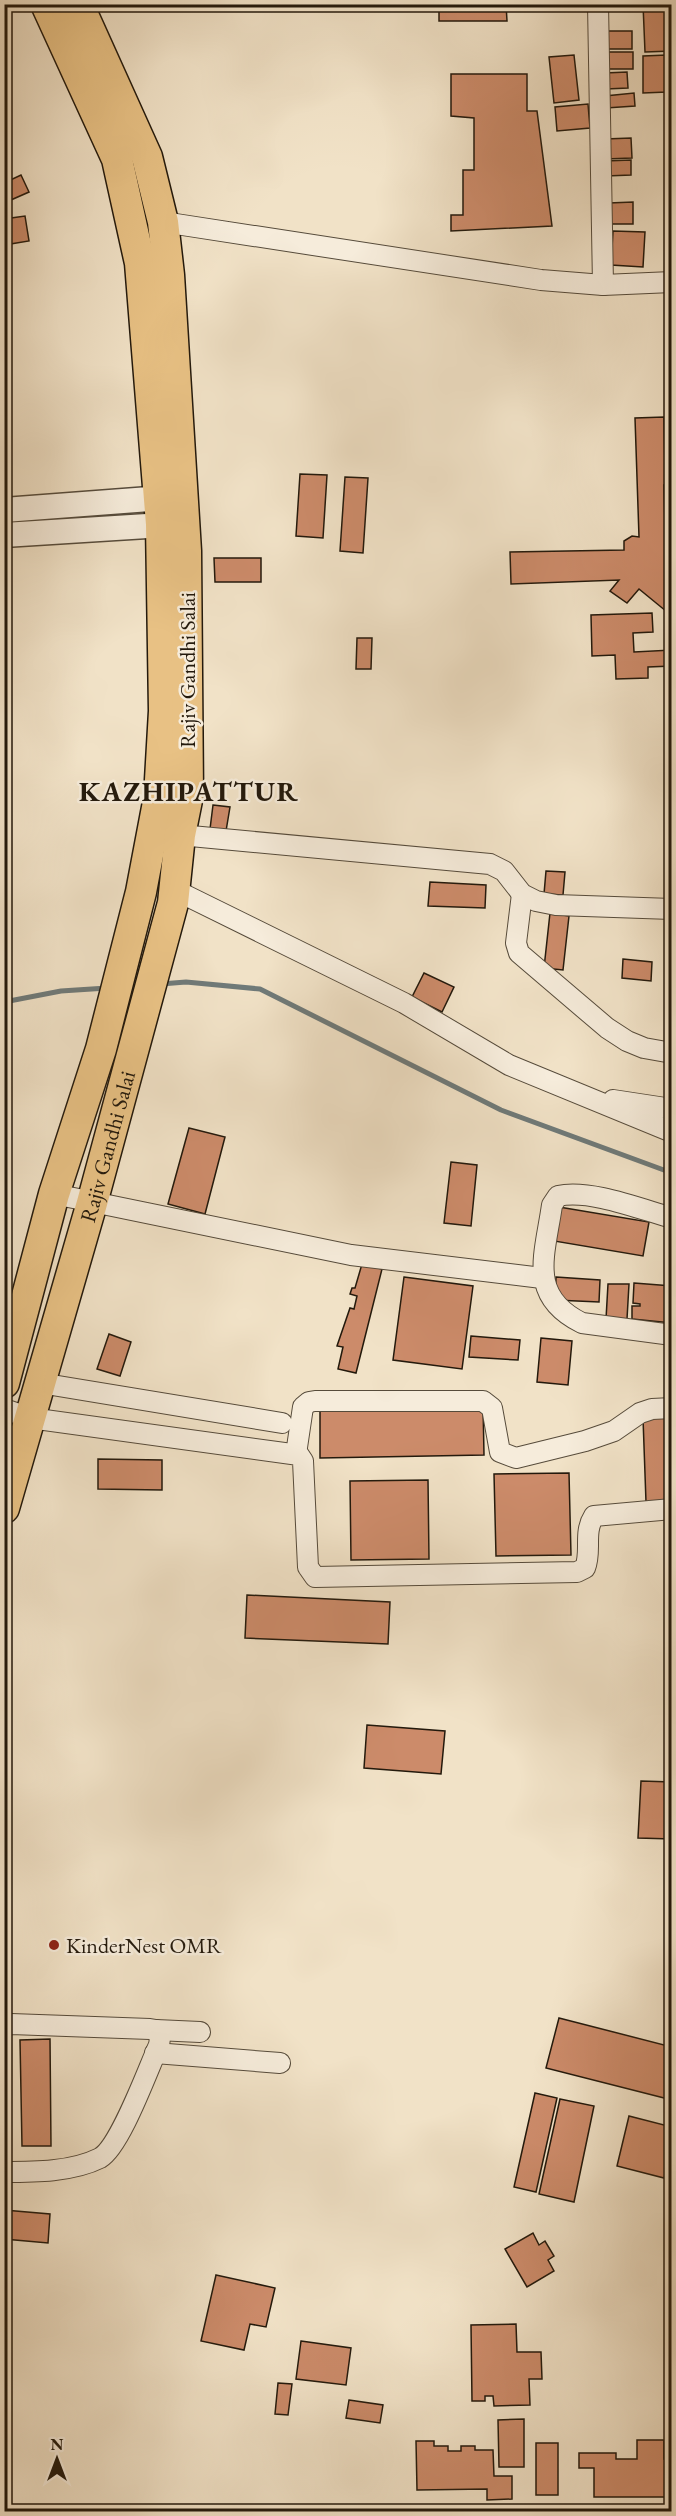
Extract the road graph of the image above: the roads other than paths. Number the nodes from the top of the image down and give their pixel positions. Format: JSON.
{"nodes":[{"id":1,"x":45,"y":4,"type":"edge"},
{"id":2,"x":78,"y":4,"type":"edge"},
{"id":3,"x":598,"y":4,"type":"edge"},
{"id":4,"x":163,"y":222,"type":"junction"},
{"id":5,"x":672,"y":282,"type":"edge"},
{"id":6,"x":603,"y":285,"type":"junction"},
{"id":7,"x":4,"y":510,"type":"edge"},
{"id":8,"x":171,"y":510,"type":"junction"},
{"id":9,"x":4,"y":535,"type":"edge"},
{"id":10,"x":180,"y":835,"type":"junction"},
{"id":11,"x":522,"y":894,"type":"junction"},
{"id":12,"x":174,"y":897,"type":"junction"},
{"id":13,"x":672,"y":909,"type":"edge"},
{"id":14,"x":672,"y":1053,"type":"edge"},
{"id":15,"x":593,"y":1098,"type":"junction"},
{"id":16,"x":672,"y":1109,"type":"edge"},
{"id":17,"x":672,"y":1132,"type":"edge"},
{"id":18,"x":54,"y":1194,"type":"junction"},
{"id":19,"x":92,"y":1203,"type":"junction"},
{"id":20,"x":672,"y":1218,"type":"edge"},
{"id":21,"x":542,"y":1278,"type":"junction"},
{"id":22,"x":672,"y":1335,"type":"edge"},
{"id":23,"x":4,"y":1383,"type":"edge"},
{"id":24,"x":40,"y":1383,"type":"junction"},
{"id":25,"x":672,"y":1408,"type":"edge"},
{"id":26,"x":17,"y":1413,"type":"edge"},
{"id":27,"x":282,"y":1423,"type":"dead end"},
{"id":28,"x":296,"y":1454,"type":"junction"},
{"id":29,"x":4,"y":1508,"type":"edge"},
{"id":30,"x":672,"y":1509,"type":"edge"},
{"id":31,"x":4,"y":2027,"type":"edge"},
{"id":32,"x":156,"y":2030,"type":"junction"},
{"id":33,"x":200,"y":2032,"type":"dead end"},
{"id":34,"x":155,"y":2054,"type":"junction"},
{"id":35,"x":280,"y":2063,"type":"dead end"},
{"id":36,"x":4,"y":2172,"type":"edge"}],
"edges":[{"from":1,"to":8,"type":"main road","name":"Rajiv Gandhi Salai"},
{"from":2,"to":4,"type":"main road","name":"Rajiv Gandhi Salai"},
{"from":3,"to":6,"type":"street"},
{"from":4,"to":6,"type":"street"},
{"from":4,"to":8,"type":"main road","name":"Rajiv Gandhi Salai"},
{"from":5,"to":6,"type":"street"},
{"from":7,"to":8,"type":"street"},
{"from":8,"to":9,"type":"street"},
{"from":8,"to":10,"type":"main road","name":"Rajiv Gandhi Salai"},
{"from":8,"to":18,"type":"main road","name":"Rajiv Gandhi Salai"},
{"from":10,"to":11,"type":"street"},
{"from":10,"to":12,"type":"main road","name":"Rajiv Gandhi Salai"},
{"from":11,"to":13,"type":"street"},
{"from":11,"to":14,"type":"street"},
{"from":12,"to":15,"type":"street"},
{"from":12,"to":19,"type":"main road","name":"Rajiv Gandhi Salai"},
{"from":15,"to":16,"type":"street"},
{"from":15,"to":17,"type":"street"},
{"from":18,"to":19,"type":"street"},
{"from":18,"to":23,"type":"main road","name":"Rajiv Gandhi Salai"},
{"from":19,"to":21,"type":"street"},
{"from":19,"to":24,"type":"main road","name":"Rajiv Gandhi Salai"},
{"from":20,"to":21,"type":"street"},
{"from":21,"to":22,"type":"street"},
{"from":24,"to":26,"type":"main road","name":"Rajiv Gandhi Salai"},
{"from":24,"to":27,"type":"street"},
{"from":25,"to":28,"type":"street"},
{"from":26,"to":28,"type":"street"},
{"from":26,"to":29,"type":"main road","name":"Rajiv Gandhi Salai"},
{"from":28,"to":30,"type":"street"},
{"from":31,"to":32,"type":"street"},
{"from":32,"to":33,"type":"street"},
{"from":32,"to":34,"type":"street"},
{"from":34,"to":35,"type":"street"},
{"from":34,"to":36,"type":"street"}]}
